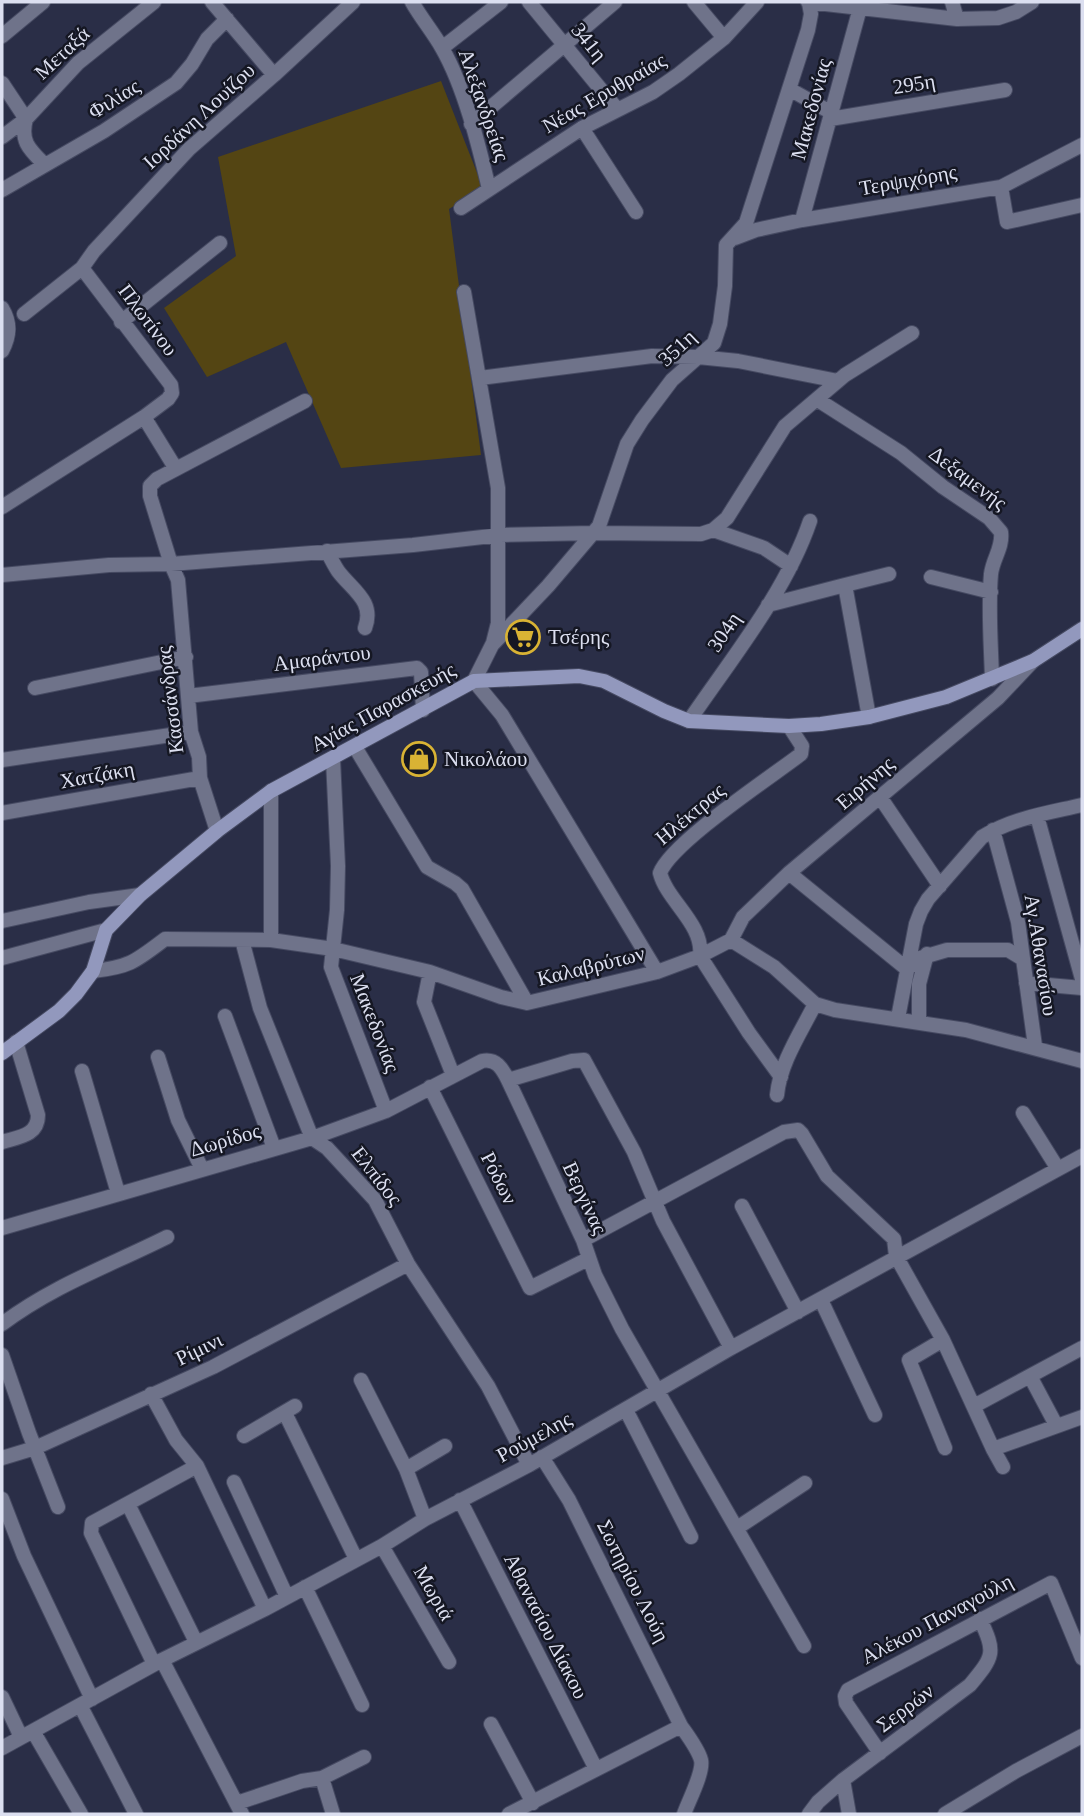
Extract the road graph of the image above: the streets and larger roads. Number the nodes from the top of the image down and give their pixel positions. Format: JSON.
{"nodes":[{"id":1,"x":43,"y":2,"type":"edge"},
{"id":2,"x":154,"y":2,"type":"edge"},
{"id":3,"x":212,"y":2,"type":"edge"},
{"id":4,"x":353,"y":2,"type":"edge"},
{"id":5,"x":412,"y":2,"type":"edge"},
{"id":6,"x":502,"y":2,"type":"edge"},
{"id":7,"x":529,"y":2,"type":"edge"},
{"id":8,"x":615,"y":2,"type":"edge"},
{"id":9,"x":694,"y":2,"type":"edge"},
{"id":10,"x":757,"y":2,"type":"edge"},
{"id":11,"x":809,"y":2,"type":"edge"},
{"id":12,"x":952,"y":2,"type":"edge"},
{"id":13,"x":1032,"y":2,"type":"edge"},
{"id":14,"x":860,"y":8,"type":"junction"},
{"id":15,"x":227,"y":19,"type":"junction"},
{"id":16,"x":957,"y":19,"type":"junction"},
{"id":17,"x":2,"y":36,"type":"edge"},
{"id":18,"x":724,"y":38,"type":"junction"},
{"id":19,"x":565,"y":45,"type":"junction"},
{"id":20,"x":442,"y":48,"type":"junction"},
{"id":21,"x":274,"y":75,"type":"junction"},
{"id":22,"x":2,"y":83,"type":"edge"},
{"id":23,"x":791,"y":90,"type":"junction"},
{"id":24,"x":1005,"y":90,"type":"dead end"},
{"id":25,"x":617,"y":109,"type":"junction"},
{"id":26,"x":831,"y":116,"type":"junction"},
{"id":27,"x":26,"y":119,"type":"junction"},
{"id":28,"x":471,"y":124,"type":"junction"},
{"id":29,"x":582,"y":128,"type":"junction"},
{"id":30,"x":2,"y":137,"type":"edge"},
{"id":31,"x":1082,"y":145,"type":"edge"},
{"id":32,"x":44,"y":164,"type":"junction"},
{"id":33,"x":1001,"y":187,"type":"junction"},
{"id":34,"x":489,"y":189,"type":"junction"},
{"id":35,"x":2,"y":190,"type":"edge"},
{"id":36,"x":1082,"y":205,"type":"edge"},
{"id":37,"x":461,"y":208,"type":"dead end"},
{"id":38,"x":636,"y":212,"type":"dead end"},
{"id":39,"x":802,"y":220,"type":"junction"},
{"id":40,"x":735,"y":238,"type":"junction"},
{"id":41,"x":220,"y":243,"type":"dead end"},
{"id":42,"x":82,"y":268,"type":"junction"},
{"id":43,"x":464,"y":292,"type":"dead end"},
{"id":44,"x":2,"y":308,"type":"edge"},
{"id":45,"x":24,"y":314,"type":"dead end"},
{"id":46,"x":121,"y":322,"type":"junction"},
{"id":47,"x":912,"y":333,"type":"dead end"},
{"id":48,"x":2,"y":351,"type":"edge"},
{"id":49,"x":698,"y":357,"type":"junction"},
{"id":50,"x":480,"y":378,"type":"junction"},
{"id":51,"x":838,"y":381,"type":"junction"},
{"id":52,"x":818,"y":400,"type":"junction"},
{"id":53,"x":304,"y":401,"type":"dead end"},
{"id":54,"x":144,"y":417,"type":"junction"},
{"id":55,"x":176,"y":469,"type":"junction"},
{"id":56,"x":2,"y":507,"type":"edge"},
{"id":57,"x":810,"y":521,"type":"dead end"},
{"id":58,"x":713,"y":530,"type":"junction"},
{"id":59,"x":594,"y":533,"type":"junction"},
{"id":60,"x":500,"y":536,"type":"junction"},
{"id":61,"x":327,"y":551,"type":"junction"},
{"id":62,"x":171,"y":564,"type":"junction"},
{"id":63,"x":790,"y":566,"type":"junction"},
{"id":64,"x":889,"y":574,"type":"dead end"},
{"id":65,"x":2,"y":575,"type":"edge"},
{"id":66,"x":931,"y":577,"type":"dead end"},
{"id":67,"x":845,"y":585,"type":"junction"},
{"id":68,"x":990,"y":592,"type":"junction"},
{"id":69,"x":768,"y":605,"type":"junction"},
{"id":70,"x":365,"y":628,"type":"dead end"},
{"id":71,"x":1082,"y":629,"type":"edge"},
{"id":72,"x":492,"y":645,"type":"junction"},
{"id":73,"x":186,"y":657,"type":"junction"},
{"id":74,"x":1033,"y":661,"type":"junction"},
{"id":75,"x":992,"y":679,"type":"junction"},
{"id":76,"x":474,"y":681,"type":"junction"},
{"id":77,"x":35,"y":688,"type":"dead end"},
{"id":78,"x":188,"y":696,"type":"junction"},
{"id":79,"x":423,"y":710,"type":"junction"},
{"id":80,"x":869,"y":717,"type":"junction"},
{"id":81,"x":689,"y":721,"type":"junction"},
{"id":82,"x":789,"y":726,"type":"junction"},
{"id":83,"x":191,"y":732,"type":"junction"},
{"id":84,"x":355,"y":747,"type":"junction"},
{"id":85,"x":333,"y":759,"type":"junction"},
{"id":86,"x":2,"y":760,"type":"edge"},
{"id":87,"x":200,"y":778,"type":"junction"},
{"id":88,"x":271,"y":791,"type":"junction"},
{"id":89,"x":880,"y":797,"type":"junction"},
{"id":90,"x":1082,"y":805,"type":"edge"},
{"id":91,"x":2,"y":813,"type":"edge"},
{"id":92,"x":1037,"y":816,"type":"junction"},
{"id":93,"x":993,"y":830,"type":"junction"},
{"id":94,"x":217,"y":831,"type":"junction"},
{"id":95,"x":789,"y":873,"type":"junction"},
{"id":96,"x":940,"y":886,"type":"junction"},
{"id":97,"x":140,"y":895,"type":"junction"},
{"id":98,"x":2,"y":921,"type":"edge"},
{"id":99,"x":106,"y":930,"type":"junction"},
{"id":100,"x":242,"y":940,"type":"junction"},
{"id":101,"x":271,"y":940,"type":"junction"},
{"id":102,"x":731,"y":940,"type":"junction"},
{"id":103,"x":333,"y":949,"type":"junction"},
{"id":104,"x":927,"y":954,"type":"junction"},
{"id":105,"x":700,"y":956,"type":"junction"},
{"id":106,"x":2,"y":958,"type":"edge"},
{"id":107,"x":1023,"y":959,"type":"junction"},
{"id":108,"x":907,"y":970,"type":"junction"},
{"id":109,"x":93,"y":971,"type":"junction"},
{"id":110,"x":430,"y":972,"type":"junction"},
{"id":111,"x":657,"y":972,"type":"junction"},
{"id":112,"x":1082,"y":979,"type":"edge"},
{"id":113,"x":1026,"y":984,"type":"junction"},
{"id":114,"x":1082,"y":988,"type":"edge"},
{"id":115,"x":527,"y":1003,"type":"junction"},
{"id":116,"x":815,"y":1004,"type":"junction"},
{"id":117,"x":225,"y":1016,"type":"dead end"},
{"id":118,"x":898,"y":1018,"type":"junction"},
{"id":119,"x":919,"y":1021,"type":"junction"},
{"id":120,"x":16,"y":1042,"type":"junction"},
{"id":121,"x":1035,"y":1046,"type":"junction"},
{"id":122,"x":2,"y":1053,"type":"edge"},
{"id":123,"x":158,"y":1057,"type":"dead end"},
{"id":124,"x":1082,"y":1061,"type":"edge"},
{"id":125,"x":82,"y":1071,"type":"dead end"},
{"id":126,"x":453,"y":1075,"type":"junction"},
{"id":127,"x":781,"y":1077,"type":"junction"},
{"id":128,"x":508,"y":1080,"type":"junction"},
{"id":129,"x":430,"y":1087,"type":"junction"},
{"id":130,"x":777,"y":1095,"type":"dead end"},
{"id":131,"x":386,"y":1111,"type":"junction"},
{"id":132,"x":1023,"y":1113,"type":"dead end"},
{"id":133,"x":312,"y":1139,"type":"junction"},
{"id":134,"x":2,"y":1142,"type":"edge"},
{"id":135,"x":274,"y":1148,"type":"junction"},
{"id":136,"x":1082,"y":1156,"type":"edge"},
{"id":137,"x":202,"y":1169,"type":"junction"},
{"id":138,"x":1058,"y":1170,"type":"junction"},
{"id":139,"x":118,"y":1193,"type":"junction"},
{"id":140,"x":656,"y":1201,"type":"junction"},
{"id":141,"x":742,"y":1206,"type":"dead end"},
{"id":142,"x":2,"y":1228,"type":"edge"},
{"id":143,"x":167,"y":1237,"type":"dead end"},
{"id":144,"x":583,"y":1240,"type":"junction"},
{"id":145,"x":896,"y":1256,"type":"junction"},
{"id":146,"x":588,"y":1259,"type":"junction"},
{"id":147,"x":408,"y":1264,"type":"junction"},
{"id":148,"x":821,"y":1300,"type":"junction"},
{"id":149,"x":798,"y":1312,"type":"junction"},
{"id":150,"x":2,"y":1324,"type":"edge"},
{"id":151,"x":943,"y":1340,"type":"junction"},
{"id":152,"x":731,"y":1348,"type":"junction"},
{"id":153,"x":1082,"y":1348,"type":"edge"},
{"id":154,"x":2,"y":1356,"type":"edge"},
{"id":155,"x":1030,"y":1376,"type":"junction"},
{"id":156,"x":361,"y":1380,"type":"dead end"},
{"id":157,"x":658,"y":1391,"type":"junction"},
{"id":158,"x":151,"y":1394,"type":"junction"},
{"id":159,"x":974,"y":1406,"type":"junction"},
{"id":160,"x":626,"y":1410,"type":"junction"},
{"id":161,"x":875,"y":1415,"type":"dead end"},
{"id":162,"x":1082,"y":1416,"type":"edge"},
{"id":163,"x":1056,"y":1425,"type":"junction"},
{"id":164,"x":244,"y":1436,"type":"dead end"},
{"id":165,"x":445,"y":1447,"type":"dead end"},
{"id":166,"x":35,"y":1448,"type":"junction"},
{"id":167,"x":946,"y":1448,"type":"dead end"},
{"id":168,"x":993,"y":1449,"type":"junction"},
{"id":169,"x":542,"y":1457,"type":"junction"},
{"id":170,"x":2,"y":1458,"type":"edge"},
{"id":171,"x":529,"y":1465,"type":"junction"},
{"id":172,"x":197,"y":1466,"type":"junction"},
{"id":173,"x":1003,"y":1467,"type":"dead end"},
{"id":174,"x":406,"y":1469,"type":"junction"},
{"id":175,"x":234,"y":1482,"type":"dead end"},
{"id":176,"x":805,"y":1483,"type":"dead end"},
{"id":177,"x":2,"y":1499,"type":"edge"},
{"id":178,"x":460,"y":1500,"type":"junction"},
{"id":179,"x":128,"y":1504,"type":"junction"},
{"id":180,"x":58,"y":1507,"type":"dead end"},
{"id":181,"x":425,"y":1518,"type":"junction"},
{"id":182,"x":737,"y":1528,"type":"junction"},
{"id":183,"x":691,"y":1537,"type":"dead end"},
{"id":184,"x":382,"y":1546,"type":"junction"},
{"id":185,"x":356,"y":1559,"type":"junction"},
{"id":186,"x":305,"y":1587,"type":"junction"},
{"id":187,"x":287,"y":1597,"type":"junction"},
{"id":188,"x":265,"y":1609,"type":"junction"},
{"id":189,"x":980,"y":1619,"type":"junction"},
{"id":190,"x":196,"y":1642,"type":"junction"},
{"id":191,"x":804,"y":1646,"type":"dead end"},
{"id":192,"x":1082,"y":1657,"type":"edge"},
{"id":193,"x":158,"y":1662,"type":"junction"},
{"id":194,"x":449,"y":1662,"type":"dead end"},
{"id":195,"x":2,"y":1697,"type":"edge"},
{"id":196,"x":86,"y":1702,"type":"junction"},
{"id":197,"x":362,"y":1705,"type":"dead end"},
{"id":198,"x":491,"y":1724,"type":"dead end"},
{"id":199,"x":681,"y":1726,"type":"junction"},
{"id":200,"x":27,"y":1734,"type":"junction"},
{"id":201,"x":1082,"y":1735,"type":"edge"},
{"id":202,"x":2,"y":1748,"type":"edge"},
{"id":203,"x":880,"y":1753,"type":"junction"},
{"id":204,"x":364,"y":1757,"type":"dead end"},
{"id":205,"x":596,"y":1769,"type":"junction"},
{"id":206,"x":322,"y":1778,"type":"junction"},
{"id":207,"x":843,"y":1780,"type":"junction"},
{"id":208,"x":533,"y":1803,"type":"junction"},
{"id":209,"x":240,"y":1809,"type":"edge"},
{"id":210,"x":81,"y":1814,"type":"edge"},
{"id":211,"x":136,"y":1814,"type":"edge"},
{"id":212,"x":333,"y":1814,"type":"edge"},
{"id":213,"x":509,"y":1814,"type":"edge"},
{"id":214,"x":684,"y":1814,"type":"edge"},
{"id":215,"x":809,"y":1814,"type":"edge"},
{"id":216,"x":849,"y":1814,"type":"edge"},
{"id":217,"x":945,"y":1814,"type":"edge"}],
"edges":[{"from":1,"to":17,"type":"street"},
{"from":2,"to":27,"type":"street","name":"Μεταξά"},
{"from":3,"to":15,"type":"street"},
{"from":4,"to":21,"type":"street","name":"Ιορδάνη Λουίζου"},
{"from":5,"to":20,"type":"street","name":"Αλεξανδρείας"},
{"from":6,"to":20,"type":"street"},
{"from":7,"to":19,"type":"street","name":"341η"},
{"from":8,"to":19,"type":"street"},
{"from":9,"to":18,"type":"street"},
{"from":10,"to":18,"type":"street","name":"Νέας Ερυθραίας"},
{"from":11,"to":14,"type":"street"},
{"from":11,"to":23,"type":"street","name":"351η"},
{"from":12,"to":16,"type":"street"},
{"from":13,"to":16,"type":"street"},
{"from":14,"to":16,"type":"street"},
{"from":14,"to":26,"type":"street","name":"Μακεδονίας"},
{"from":15,"to":21,"type":"street"},
{"from":15,"to":32,"type":"street","name":"Φιλίας"},
{"from":18,"to":25,"type":"street","name":"Νέας Ερυθραίας"},
{"from":19,"to":25,"type":"street","name":"341η"},
{"from":19,"to":28,"type":"street"},
{"from":20,"to":28,"type":"street","name":"Αλεξανδρείας"},
{"from":21,"to":42,"type":"street","name":"Ιορδάνη Λουίζου"},
{"from":22,"to":27,"type":"street"},
{"from":23,"to":26,"type":"street"},
{"from":23,"to":40,"type":"street","name":"351η"},
{"from":24,"to":26,"type":"street","name":"295η"},
{"from":25,"to":29,"type":"street","name":"Νέας Ερυθραίας"},
{"from":26,"to":39,"type":"street","name":"Μακεδονίας"},
{"from":27,"to":30,"type":"street","name":"Μεταξά"},
{"from":27,"to":32,"type":"street"},
{"from":28,"to":34,"type":"street","name":"Αλεξανδρείας"},
{"from":29,"to":34,"type":"street","name":"Νέας Ερυθραίας"},
{"from":29,"to":38,"type":"street"},
{"from":31,"to":33,"type":"street","name":"Τερψιχόρης"},
{"from":32,"to":35,"type":"street","name":"Φιλίας"},
{"from":33,"to":36,"type":"street"},
{"from":33,"to":39,"type":"street","name":"Τερψιχόρης"},
{"from":34,"to":37,"type":"street","name":"Νέας Ερυθραίας"},
{"from":39,"to":40,"type":"street","name":"Τερψιχόρης"},
{"from":40,"to":49,"type":"street","name":"351η"},
{"from":41,"to":46,"type":"street"},
{"from":42,"to":45,"type":"street","name":"Ιορδάνη Λουίζου"},
{"from":42,"to":46,"type":"street","name":"Πλωτίνου"},
{"from":43,"to":50,"type":"street"},
{"from":44,"to":48,"type":"street"},
{"from":46,"to":54,"type":"street","name":"Πλωτίνου"},
{"from":47,"to":51,"type":"street"},
{"from":49,"to":50,"type":"street"},
{"from":49,"to":51,"type":"street"},
{"from":49,"to":59,"type":"street","name":"351η"},
{"from":50,"to":60,"type":"street"},
{"from":51,"to":52,"type":"street"},
{"from":52,"to":58,"type":"street"},
{"from":52,"to":68,"type":"street","name":"Δεξαμενής"},
{"from":53,"to":55,"type":"street"},
{"from":54,"to":55,"type":"street"},
{"from":54,"to":56,"type":"street"},
{"from":55,"to":62,"type":"street","name":"Κασσάνδρας"},
{"from":57,"to":63,"type":"street","name":"304η"},
{"from":58,"to":59,"type":"street"},
{"from":58,"to":63,"type":"street"},
{"from":59,"to":60,"type":"street"},
{"from":59,"to":72,"type":"street","name":"351η"},
{"from":60,"to":61,"type":"street"},
{"from":60,"to":72,"type":"street"},
{"from":61,"to":62,"type":"street"},
{"from":61,"to":70,"type":"street"},
{"from":62,"to":65,"type":"street"},
{"from":62,"to":73,"type":"street","name":"Κασσάνδρας"},
{"from":63,"to":69,"type":"street","name":"304η"},
{"from":64,"to":67,"type":"street"},
{"from":66,"to":68,"type":"street"},
{"from":67,"to":69,"type":"street"},
{"from":67,"to":80,"type":"street"},
{"from":68,"to":75,"type":"street","name":"Δεξαμενής"},
{"from":69,"to":81,"type":"street","name":"304η"},
{"from":71,"to":74,"type":"street","name":"Αγίας Παρασκευής"},
{"from":72,"to":76,"type":"street","name":"351η"},
{"from":73,"to":77,"type":"street"},
{"from":73,"to":78,"type":"street","name":"Κασσάνδρας"},
{"from":74,"to":75,"type":"street","name":"Αγίας Παρασκευής"},
{"from":74,"to":89,"type":"street","name":"Ειρήνης"},
{"from":75,"to":80,"type":"street","name":"Αγίας Παρασκευής"},
{"from":76,"to":79,"type":"street","name":"Αγίας Παρασκευής"},
{"from":76,"to":81,"type":"street","name":"Αγίας Παρασκευής"},
{"from":76,"to":111,"type":"street"},
{"from":78,"to":79,"type":"street","name":"Αμαράντου"},
{"from":78,"to":83,"type":"street","name":"Κασσάνδρας"},
{"from":79,"to":84,"type":"street","name":"Αγίας Παρασκευής"},
{"from":80,"to":82,"type":"street","name":"Αγίας Παρασκευής"},
{"from":81,"to":82,"type":"street","name":"Αγίας Παρασκευής"},
{"from":82,"to":105,"type":"street","name":"Ηλέκτρας"},
{"from":83,"to":86,"type":"street"},
{"from":83,"to":87,"type":"street","name":"Κασσάνδρας"},
{"from":84,"to":85,"type":"street","name":"Αγίας Παρασκευής"},
{"from":84,"to":115,"type":"street"},
{"from":85,"to":88,"type":"street","name":"Αγίας Παρασκευής"},
{"from":85,"to":103,"type":"street","name":"Μακεδονίας"},
{"from":87,"to":91,"type":"street","name":"Χατζάκη"},
{"from":87,"to":94,"type":"street","name":"Κασσάνδρας"},
{"from":88,"to":94,"type":"street","name":"Αγίας Παρασκευής"},
{"from":88,"to":101,"type":"street"},
{"from":89,"to":95,"type":"street","name":"Ειρήνης"},
{"from":89,"to":96,"type":"street"},
{"from":90,"to":92,"type":"street"},
{"from":92,"to":93,"type":"street"},
{"from":92,"to":112,"type":"street"},
{"from":93,"to":96,"type":"street"},
{"from":93,"to":107,"type":"street","name":"Αγ.Αθανασίου"},
{"from":94,"to":97,"type":"street","name":"Αγίας Παρασκευής"},
{"from":95,"to":102,"type":"street","name":"Ειρήνης"},
{"from":95,"to":108,"type":"street"},
{"from":96,"to":108,"type":"street"},
{"from":97,"to":98,"type":"street"},
{"from":97,"to":99,"type":"street","name":"Αγίας Παρασκευής"},
{"from":99,"to":106,"type":"street"},
{"from":99,"to":109,"type":"street","name":"Αγίας Παρασκευής"},
{"from":100,"to":101,"type":"street","name":"Καλαβρύτων"},
{"from":100,"to":109,"type":"street","name":"Καλαβρύτων"},
{"from":100,"to":133,"type":"street","name":"Ελπίδος"},
{"from":101,"to":103,"type":"street","name":"Καλαβρύτων"},
{"from":102,"to":105,"type":"street","name":"Καλαβρύτων"},
{"from":102,"to":116,"type":"street"},
{"from":103,"to":110,"type":"street","name":"Καλαβρύτων"},
{"from":103,"to":131,"type":"street","name":"Μακεδονίας"},
{"from":104,"to":107,"type":"street"},
{"from":104,"to":108,"type":"street"},
{"from":104,"to":119,"type":"street"},
{"from":105,"to":111,"type":"street","name":"Καλαβρύτων"},
{"from":105,"to":127,"type":"street"},
{"from":107,"to":113,"type":"street","name":"Αγ.Αθανασίου"},
{"from":108,"to":118,"type":"street"},
{"from":109,"to":120,"type":"street","name":"Αγίας Παρασκευής"},
{"from":110,"to":115,"type":"street","name":"Καλαβρύτων"},
{"from":110,"to":126,"type":"street"},
{"from":111,"to":115,"type":"street","name":"Καλαβρύτων"},
{"from":113,"to":114,"type":"street"},
{"from":113,"to":121,"type":"street","name":"Αγ.Αθανασίου"},
{"from":116,"to":118,"type":"street"},
{"from":116,"to":127,"type":"street"},
{"from":117,"to":135,"type":"street"},
{"from":118,"to":119,"type":"street"},
{"from":119,"to":121,"type":"street"},
{"from":120,"to":122,"type":"street","name":"Αγίας Παρασκευής"},
{"from":120,"to":134,"type":"street"},
{"from":121,"to":124,"type":"street"},
{"from":123,"to":137,"type":"street"},
{"from":125,"to":139,"type":"street"},
{"from":126,"to":128,"type":"street","name":"Βεργίνας"},
{"from":126,"to":129,"type":"street","name":"Δωρίδος"},
{"from":127,"to":130,"type":"street"},
{"from":128,"to":140,"type":"street"},
{"from":128,"to":144,"type":"street","name":"Βεργίνας"},
{"from":129,"to":131,"type":"street","name":"Δωρίδος"},
{"from":129,"to":146,"type":"street","name":"Ρόδων"},
{"from":131,"to":133,"type":"street","name":"Δωρίδος"},
{"from":132,"to":138,"type":"street"},
{"from":133,"to":135,"type":"street","name":"Δωρίδος"},
{"from":133,"to":147,"type":"street","name":"Ελπίδος"},
{"from":135,"to":137,"type":"street","name":"Δωρίδος"},
{"from":136,"to":138,"type":"street","name":"Ρούμελης"},
{"from":137,"to":139,"type":"street","name":"Δωρίδος"},
{"from":138,"to":145,"type":"street","name":"Ρούμελης"},
{"from":139,"to":142,"type":"street","name":"Δωρίδος"},
{"from":140,"to":144,"type":"street"},
{"from":140,"to":145,"type":"street"},
{"from":140,"to":152,"type":"street"},
{"from":141,"to":149,"type":"street"},
{"from":143,"to":150,"type":"street"},
{"from":144,"to":146,"type":"street","name":"Βεργίνας"},
{"from":145,"to":148,"type":"street","name":"Ρούμελης"},
{"from":145,"to":151,"type":"street"},
{"from":146,"to":157,"type":"street","name":"Βεργίνας"},
{"from":147,"to":158,"type":"street","name":"Ρίμινι"},
{"from":147,"to":171,"type":"street","name":"Ελπίδος"},
{"from":148,"to":149,"type":"street","name":"Ρούμελης"},
{"from":148,"to":161,"type":"street"},
{"from":149,"to":152,"type":"street","name":"Ρούμελης"},
{"from":151,"to":159,"type":"street"},
{"from":151,"to":167,"type":"street"},
{"from":152,"to":157,"type":"street","name":"Ρούμελης"},
{"from":153,"to":155,"type":"street"},
{"from":154,"to":166,"type":"street"},
{"from":155,"to":159,"type":"street"},
{"from":155,"to":163,"type":"street"},
{"from":156,"to":174,"type":"street"},
{"from":157,"to":160,"type":"street","name":"Ρούμελης"},
{"from":157,"to":182,"type":"street","name":"Βεργίνας"},
{"from":158,"to":166,"type":"street","name":"Ρίμινι"},
{"from":158,"to":172,"type":"street"},
{"from":159,"to":168,"type":"street"},
{"from":160,"to":169,"type":"street","name":"Ρούμελης"},
{"from":160,"to":183,"type":"street"},
{"from":162,"to":163,"type":"street"},
{"from":163,"to":168,"type":"street"},
{"from":164,"to":185,"type":"street"},
{"from":165,"to":174,"type":"street"},
{"from":166,"to":170,"type":"street","name":"Ρίμινι"},
{"from":166,"to":180,"type":"street"},
{"from":168,"to":173,"type":"street"},
{"from":169,"to":171,"type":"street","name":"Ρούμελης"},
{"from":169,"to":199,"type":"street","name":"Σωτηρίου Λούη"},
{"from":171,"to":178,"type":"street","name":"Ρούμελης"},
{"from":172,"to":179,"type":"street"},
{"from":172,"to":188,"type":"street"},
{"from":174,"to":181,"type":"street"},
{"from":175,"to":187,"type":"street"},
{"from":176,"to":182,"type":"street"},
{"from":177,"to":196,"type":"street"},
{"from":178,"to":181,"type":"street","name":"Ρούμελης"},
{"from":178,"to":205,"type":"street","name":"Αθανασίου Δίακου"},
{"from":179,"to":190,"type":"street"},
{"from":179,"to":193,"type":"street"},
{"from":181,"to":184,"type":"street","name":"Ρούμελης"},
{"from":182,"to":191,"type":"street","name":"Βεργίνας"},
{"from":184,"to":185,"type":"street","name":"Ρούμελης"},
{"from":184,"to":194,"type":"street","name":"Μωριά"},
{"from":185,"to":186,"type":"street","name":"Ρούμελης"},
{"from":186,"to":187,"type":"street","name":"Ρούμελης"},
{"from":186,"to":197,"type":"street"},
{"from":187,"to":188,"type":"street","name":"Ρούμελης"},
{"from":188,"to":190,"type":"street","name":"Ρούμελης"},
{"from":189,"to":192,"type":"street","name":"Αλέκου Παναγούλη"},
{"from":189,"to":203,"type":"street","name":"Σερρών"},
{"from":189,"to":203,"type":"street","name":"Αλέκου Παναγούλη"},
{"from":190,"to":193,"type":"street","name":"Ρούμελης"},
{"from":193,"to":196,"type":"street","name":"Ρούμελης"},
{"from":193,"to":209,"type":"street"},
{"from":195,"to":200,"type":"street"},
{"from":196,"to":200,"type":"street","name":"Ρούμελης"},
{"from":196,"to":211,"type":"street"},
{"from":198,"to":208,"type":"street"},
{"from":199,"to":205,"type":"street"},
{"from":199,"to":214,"type":"street","name":"Σωτηρίου Λούη"},
{"from":200,"to":202,"type":"street","name":"Ρούμελης"},
{"from":200,"to":210,"type":"street"},
{"from":201,"to":217,"type":"street"},
{"from":203,"to":207,"type":"street","name":"Σερρών"},
{"from":204,"to":206,"type":"street"},
{"from":205,"to":208,"type":"street"},
{"from":206,"to":209,"type":"street"},
{"from":206,"to":212,"type":"street"},
{"from":207,"to":215,"type":"street","name":"Σερρών"},
{"from":207,"to":216,"type":"street"},
{"from":208,"to":213,"type":"street"}]}
